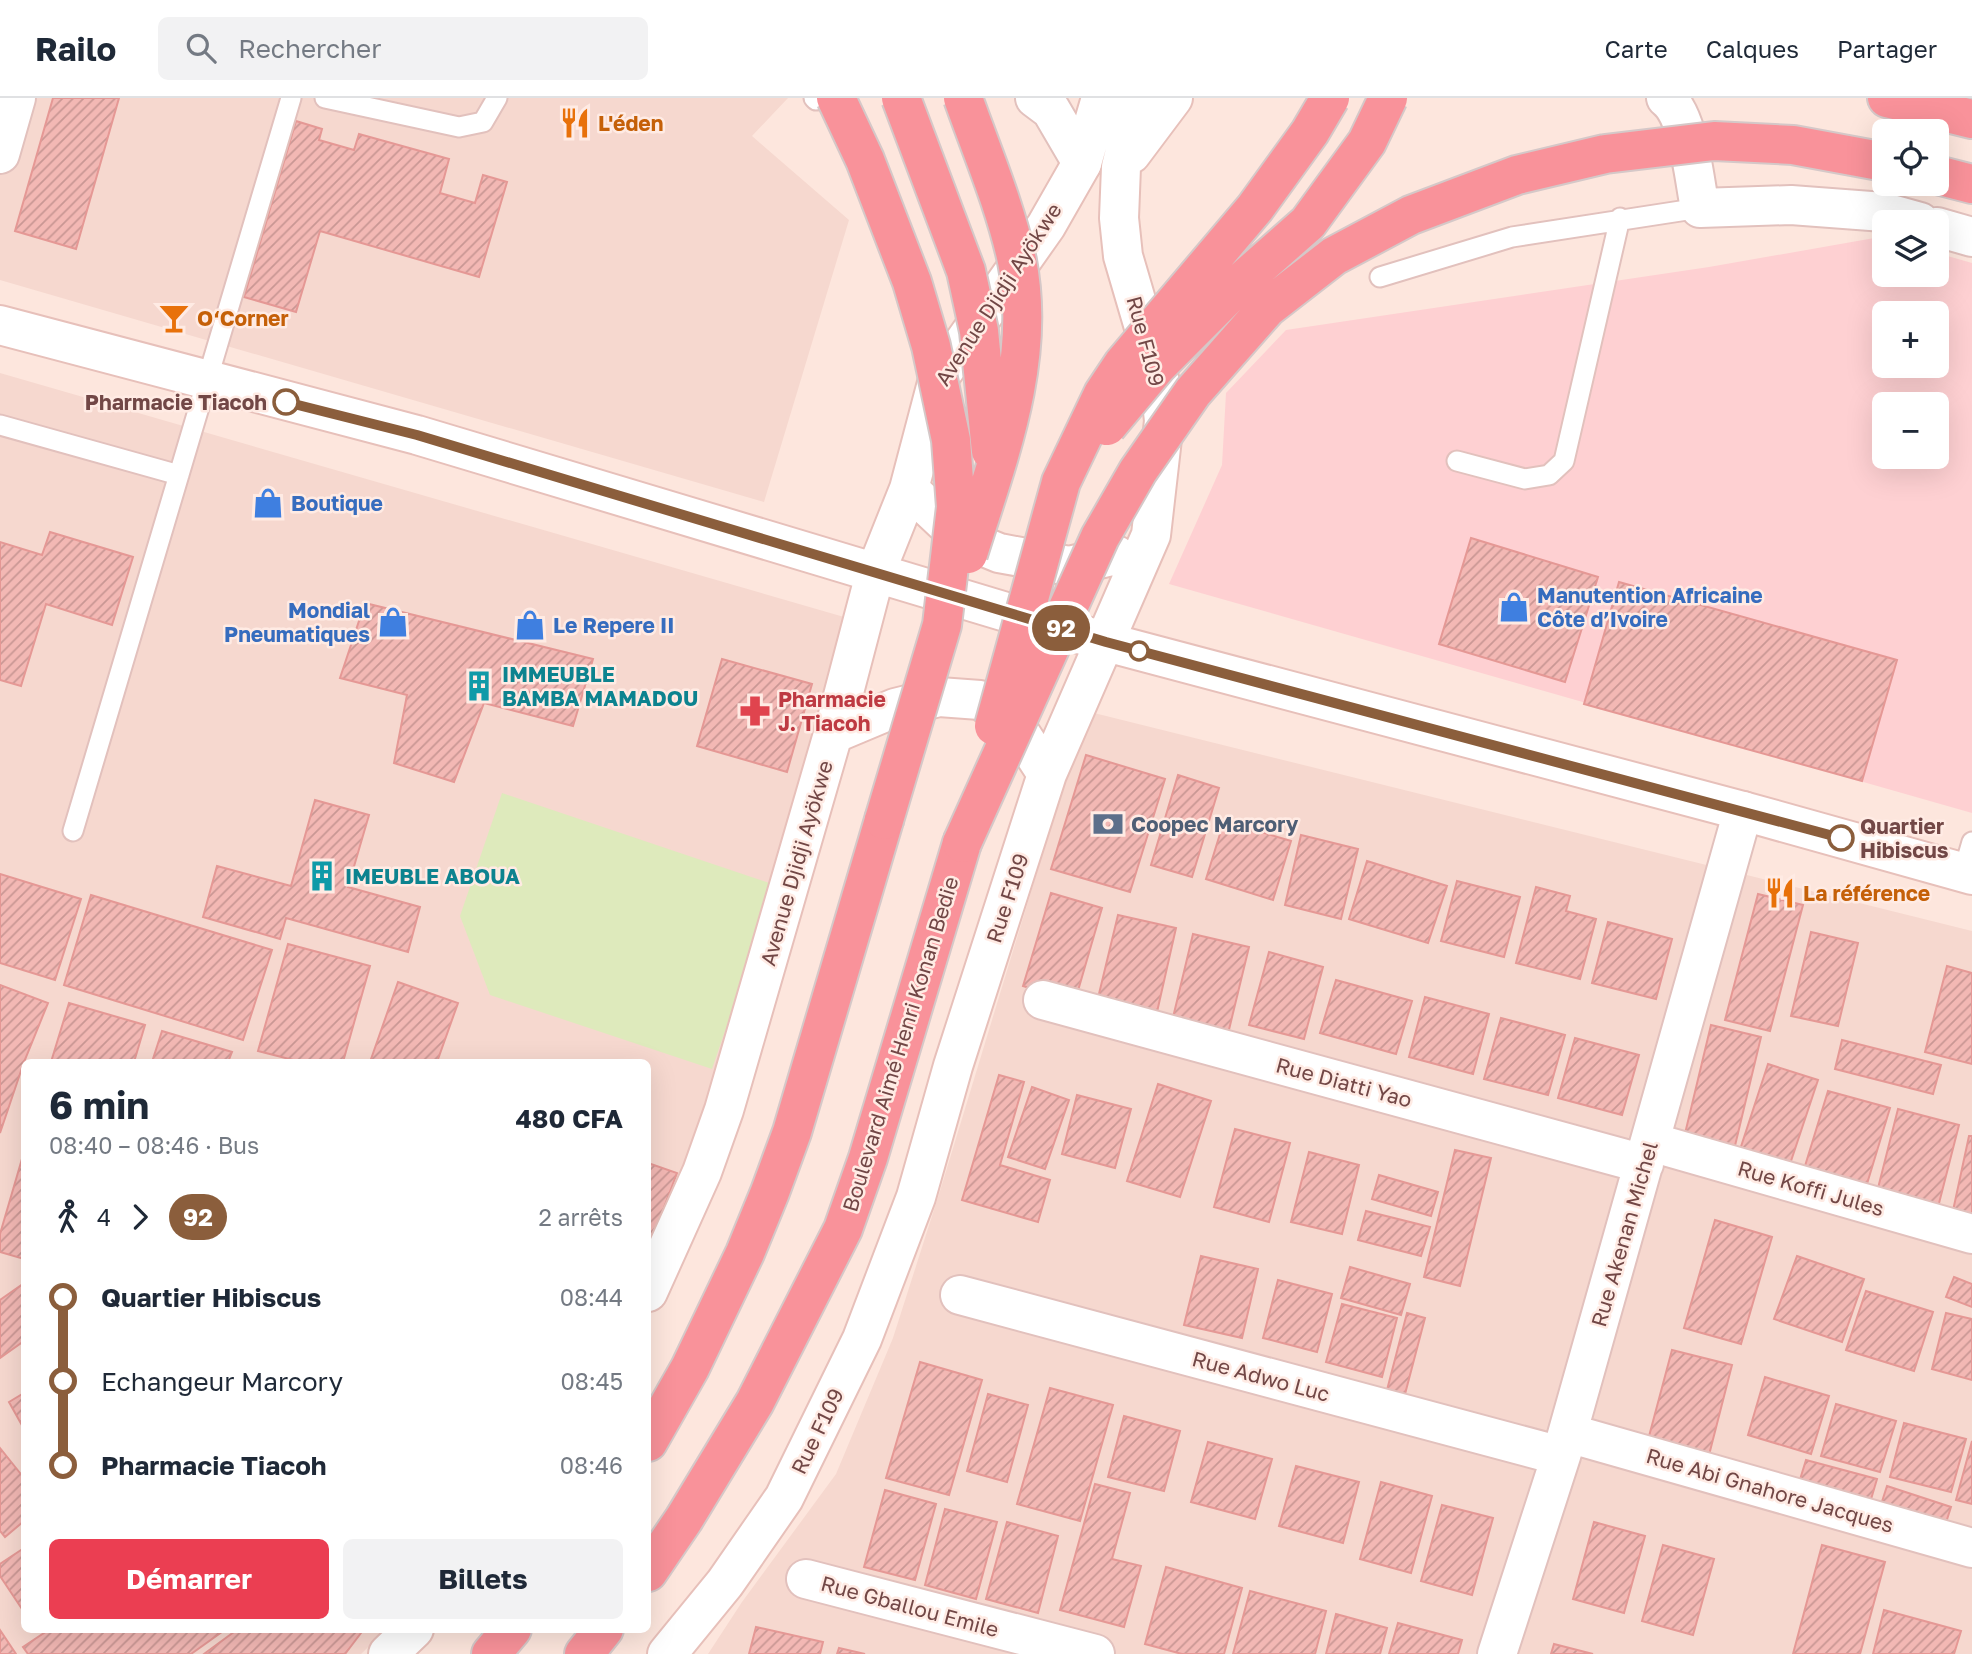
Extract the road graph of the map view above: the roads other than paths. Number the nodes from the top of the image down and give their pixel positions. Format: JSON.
{"nodes":[{"id":1,"x":16,"y":98,"type":"edge"},
{"id":2,"x":291,"y":98,"type":"edge"},
{"id":3,"x":325,"y":98,"type":"edge"},
{"id":4,"x":497,"y":98,"type":"edge"},
{"id":5,"x":901,"y":98,"type":"edge"},
{"id":6,"x":963,"y":98,"type":"edge"},
{"id":7,"x":1035,"y":98,"type":"edge"},
{"id":8,"x":1101,"y":98,"type":"edge"},
{"id":9,"x":1138,"y":98,"type":"edge"},
{"id":10,"x":1173,"y":98,"type":"edge"},
{"id":11,"x":1330,"y":98,"type":"edge"},
{"id":12,"x":1388,"y":98,"type":"edge"},
{"id":13,"x":1666,"y":98,"type":"edge"},
{"id":14,"x":1887,"y":98,"type":"edge"},
{"id":15,"x":822,"y":99,"type":"edge"},
{"id":16,"x":393,"y":105,"type":"edge"},
{"id":17,"x":1972,"y":119,"type":"edge"},
{"id":18,"x":0,"y":154,"type":"edge"},
{"id":19,"x":1872,"y":160,"type":"edge"},
{"id":20,"x":1082,"y":163,"type":"junction"},
{"id":21,"x":1121,"y":167,"type":"junction"},
{"id":22,"x":1949,"y":178,"type":"edge"},
{"id":23,"x":1972,"y":184,"type":"edge"},
{"id":24,"x":1700,"y":208,"type":"junction"},
{"id":25,"x":1872,"y":211,"type":"edge"},
{"id":26,"x":1619,"y":218,"type":"junction"},
{"id":27,"x":1949,"y":230,"type":"edge"},
{"id":28,"x":1972,"y":237,"type":"edge"},
{"id":29,"x":1380,"y":277,"type":"dead end"},
{"id":30,"x":0,"y":325,"type":"edge"},
{"id":31,"x":207,"y":381,"type":"junction"},
{"id":32,"x":0,"y":425,"type":"edge"},
{"id":33,"x":1457,"y":461,"type":"dead end"},
{"id":34,"x":993,"y":474,"type":"junction"},
{"id":35,"x":179,"y":475,"type":"junction"},
{"id":36,"x":1061,"y":482,"type":"junction"},
{"id":37,"x":909,"y":489,"type":"junction"},
{"id":38,"x":1152,"y":535,"type":"junction"},
{"id":39,"x":876,"y":574,"type":"junction"},
{"id":40,"x":1106,"y":642,"type":"junction"},
{"id":41,"x":833,"y":734,"type":"junction"},
{"id":42,"x":1047,"y":774,"type":"junction"},
{"id":43,"x":1744,"y":811,"type":"junction"},
{"id":44,"x":884,"y":820,"type":"junction"},
{"id":45,"x":73,"y":831,"type":"dead end"},
{"id":46,"x":962,"y":842,"type":"junction"},
{"id":47,"x":1969,"y":863,"type":"edge"},
{"id":48,"x":1043,"y":1000,"type":"dead end"},
{"id":49,"x":1647,"y":1153,"type":"junction"},
{"id":50,"x":1972,"y":1234,"type":"edge"},
{"id":51,"x":651,"y":1285,"type":"edge"},
{"id":52,"x":960,"y":1295,"type":"dead end"},
{"id":53,"x":651,"y":1437,"type":"edge"},
{"id":54,"x":1564,"y":1445,"type":"junction"},
{"id":55,"x":1972,"y":1548,"type":"edge"},
{"id":56,"x":651,"y":1568,"type":"edge"},
{"id":57,"x":806,"y":1579,"type":"dead end"},
{"id":58,"x":410,"y":1633,"type":"edge"},
{"id":59,"x":509,"y":1633,"type":"edge"},
{"id":60,"x":601,"y":1633,"type":"edge"},
{"id":61,"x":388,"y":1654,"type":"edge"},
{"id":62,"x":491,"y":1654,"type":"edge"},
{"id":63,"x":584,"y":1654,"type":"edge"},
{"id":64,"x":667,"y":1654,"type":"edge"},
{"id":65,"x":1095,"y":1654,"type":"edge"},
{"id":66,"x":1497,"y":1654,"type":"edge"}],
"edges":[{"from":1,"to":18,"type":"street"},
{"from":2,"to":31,"type":"lane"},
{"from":3,"to":16,"type":"lane"},
{"from":4,"to":16,"type":"lane"},
{"from":5,"to":34,"type":"highway","bridge":true},
{"from":6,"to":34,"type":"highway","bridge":true},
{"from":7,"to":20,"type":"street"},
{"from":8,"to":20,"type":"street","name":"Avenue Djidji Ayökwe"},
{"from":9,"to":21,"type":"street","name":"Rue F109"},
{"from":10,"to":21,"type":"street"},
{"from":11,"to":36,"type":"highway","bridge":true},
{"from":12,"to":36,"type":"highway","bridge":true},
{"from":13,"to":24,"type":"street"},
{"from":14,"to":17,"type":"highway"},
{"from":15,"to":44,"type":"highway","bridge":true},
{"from":19,"to":46,"type":"highway","bridge":true},
{"from":20,"to":37,"type":"street","name":"Avenue Djidji Ayökwe"},
{"from":21,"to":38,"type":"street","name":"Rue F109"},
{"from":22,"to":23,"type":"highway"},
{"from":24,"to":25,"type":"street"},
{"from":24,"to":26,"type":"lane"},
{"from":26,"to":29,"type":"lane"},
{"from":26,"to":33,"type":"lane"},
{"from":27,"to":28,"type":"street"},
{"from":30,"to":31,"type":"street"},
{"from":31,"to":35,"type":"lane"},
{"from":31,"to":39,"type":"street"},
{"from":32,"to":35,"type":"lane"},
{"from":34,"to":44,"type":"highway","bridge":true},
{"from":35,"to":45,"type":"lane"},
{"from":36,"to":46,"type":"highway","bridge":true},
{"from":37,"to":38,"type":"street"},
{"from":37,"to":39,"type":"street","name":"Avenue Djidji Ayökwe"},
{"from":38,"to":40,"type":"street","name":"Rue F109"},
{"from":39,"to":40,"type":"street"},
{"from":39,"to":41,"type":"street","name":"Avenue Djidji Ayökwe"},
{"from":40,"to":42,"type":"street","name":"Rue F109"},
{"from":40,"to":43,"type":"street"},
{"from":41,"to":42,"type":"street"},
{"from":41,"to":51,"type":"street","name":"Avenue Djidji Ayökwe"},
{"from":42,"to":64,"type":"street","name":"Rue F109"},
{"from":43,"to":47,"type":"street"},
{"from":43,"to":49,"type":"street","name":"Rue Akenan Michel"},
{"from":44,"to":53,"type":"highway"},
{"from":46,"to":56,"type":"highway","name":"Boulevard Aimé Henri Konan Bedie"},
{"from":48,"to":49,"type":"street","name":"Rue Diatti Yao"},
{"from":49,"to":50,"type":"street","name":"Rue Koffi Jules"},
{"from":49,"to":54,"type":"street","name":"Rue Akenan Michel"},
{"from":52,"to":54,"type":"street","name":"Rue Adwo Luc"},
{"from":54,"to":55,"type":"street","name":"Rue Abi Gnahore Jacques"},
{"from":54,"to":66,"type":"street","name":"Rue Akenan Michel"},
{"from":57,"to":65,"type":"street","name":"Rue Gballou Emile"},
{"from":58,"to":61,"type":"street"},
{"from":59,"to":62,"type":"highway"},
{"from":60,"to":63,"type":"highway"}]}
